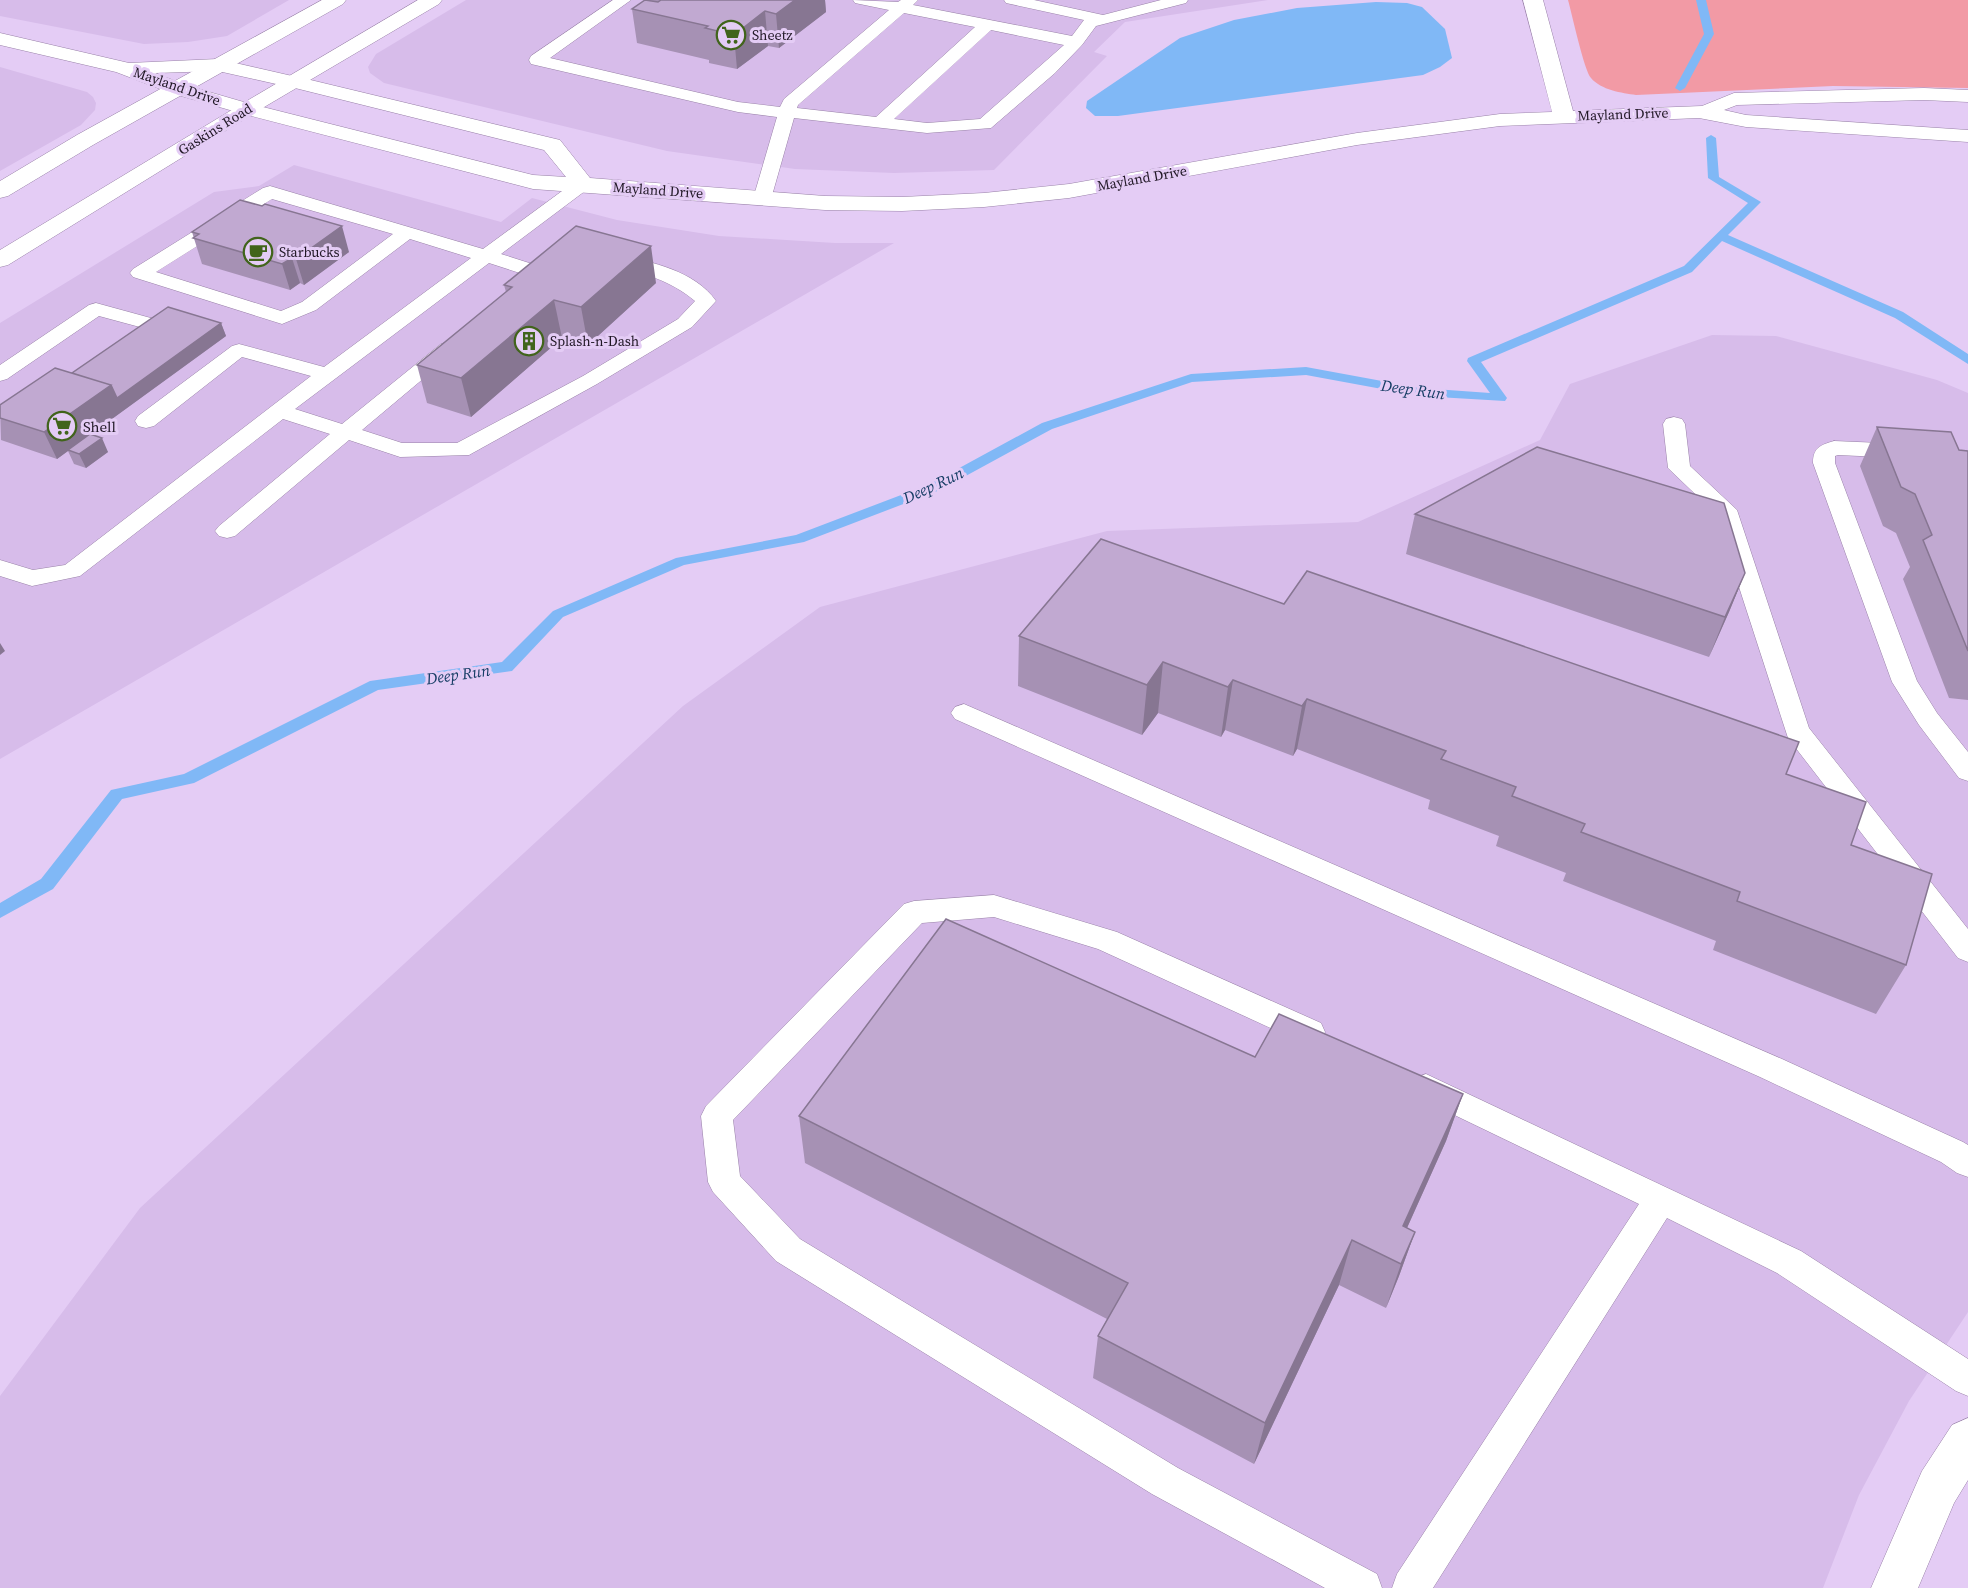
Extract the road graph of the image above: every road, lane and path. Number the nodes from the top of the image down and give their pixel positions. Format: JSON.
{"nodes":[{"id":1,"x":336,"y":0,"type":"edge"},
{"id":2,"x":432,"y":0,"type":"edge"},
{"id":3,"x":623,"y":0,"type":"edge"},
{"id":4,"x":861,"y":0,"type":"edge"},
{"id":5,"x":1012,"y":0,"type":"edge"},
{"id":6,"x":1180,"y":0,"type":"edge"},
{"id":7,"x":1533,"y":0,"type":"edge"},
{"id":8,"x":905,"y":4,"type":"edge"},
{"id":9,"x":1104,"y":20,"type":"junction"},
{"id":10,"x":987,"y":25,"type":"junction"},
{"id":11,"x":0,"y":39,"type":"edge"},
{"id":12,"x":1076,"y":42,"type":"junction"},
{"id":13,"x":218,"y":65,"type":"junction"},
{"id":14,"x":122,"y":67,"type":"junction"},
{"id":15,"x":294,"y":82,"type":"junction"},
{"id":16,"x":178,"y":89,"type":"junction"},
{"id":17,"x":1968,"y":96,"type":"edge"},
{"id":18,"x":247,"y":109,"type":"junction"},
{"id":19,"x":1699,"y":112,"type":"junction"},
{"id":20,"x":787,"y":113,"type":"junction"},
{"id":21,"x":1564,"y":116,"type":"junction"},
{"id":22,"x":880,"y":123,"type":"junction"},
{"id":23,"x":1968,"y":136,"type":"edge"},
{"id":24,"x":583,"y":184,"type":"junction"},
{"id":25,"x":0,"y":191,"type":"edge"},
{"id":26,"x":762,"y":199,"type":"junction"},
{"id":27,"x":407,"y":232,"type":"junction"},
{"id":28,"x":487,"y":255,"type":"junction"},
{"id":29,"x":600,"y":258,"type":"edge"},
{"id":30,"x":0,"y":260,"type":"edge"},
{"id":31,"x":561,"y":264,"type":"edge"},
{"id":32,"x":541,"y":273,"type":"junction"},
{"id":33,"x":505,"y":302,"type":"edge"},
{"id":34,"x":162,"y":327,"type":"edge"},
{"id":35,"x":461,"y":338,"type":"edge"},
{"id":36,"x":217,"y":343,"type":"dead end"},
{"id":37,"x":239,"y":350,"type":"junction"},
{"id":38,"x":327,"y":374,"type":"junction"},
{"id":39,"x":0,"y":375,"type":"edge"},
{"id":40,"x":278,"y":411,"type":"junction"},
{"id":41,"x":146,"y":421,"type":"dead end"},
{"id":42,"x":1674,"y":424,"type":"dead end"},
{"id":43,"x":346,"y":432,"type":"junction"},
{"id":44,"x":1905,"y":451,"type":"edge"},
{"id":45,"x":226,"y":531,"type":"dead end"},
{"id":46,"x":0,"y":568,"type":"edge"},
{"id":47,"x":964,"y":713,"type":"dead end"},
{"id":48,"x":1784,"y":753,"type":"edge"},
{"id":49,"x":1828,"y":770,"type":"junction"},
{"id":50,"x":1968,"y":771,"type":"edge"},
{"id":51,"x":1968,"y":950,"type":"edge"},
{"id":52,"x":1341,"y":1047,"type":"edge"},
{"id":53,"x":1395,"y":1072,"type":"edge"},
{"id":54,"x":1968,"y":1163,"type":"edge"},
{"id":55,"x":1661,"y":1199,"type":"junction"},
{"id":56,"x":1968,"y":1379,"type":"edge"},
{"id":57,"x":1968,"y":1440,"type":"edge"},
{"id":58,"x":1363,"y":1588,"type":"edge"},
{"id":59,"x":1411,"y":1588,"type":"edge"},
{"id":60,"x":1894,"y":1588,"type":"edge"}],
"edges":[{"from":1,"to":13,"type":"street"},
{"from":2,"to":15,"type":"street","name":"Gaskins Road"},
{"from":3,"to":20,"type":"lane"},
{"from":4,"to":8,"type":"lane"},
{"from":5,"to":9,"type":"lane"},
{"from":6,"to":9,"type":"lane"},
{"from":7,"to":21,"type":"street"},
{"from":8,"to":10,"type":"lane"},
{"from":8,"to":20,"type":"lane"},
{"from":9,"to":12,"type":"lane"},
{"from":10,"to":12,"type":"lane"},
{"from":10,"to":22,"type":"lane"},
{"from":11,"to":14,"type":"street","name":"Mayland Drive"},
{"from":12,"to":22,"type":"lane"},
{"from":13,"to":14,"type":"street","name":"Mayland Drive"},
{"from":13,"to":15,"type":"street","name":"Mayland Drive"},
{"from":13,"to":16,"type":"street"},
{"from":14,"to":16,"type":"street","name":"Mayland Drive"},
{"from":15,"to":18,"type":"street","name":"Gaskins Road"},
{"from":15,"to":24,"type":"street","name":"Mayland Drive"},
{"from":16,"to":18,"type":"street","name":"Mayland Drive"},
{"from":16,"to":25,"type":"street"},
{"from":17,"to":19,"type":"street","name":"Mayland Drive"},
{"from":18,"to":24,"type":"street","name":"Mayland Drive"},
{"from":18,"to":30,"type":"street","name":"Gaskins Road"},
{"from":19,"to":21,"type":"street","name":"Mayland Drive"},
{"from":19,"to":23,"type":"street","name":"Mayland Drive"},
{"from":20,"to":22,"type":"lane"},
{"from":20,"to":26,"type":"lane"},
{"from":21,"to":26,"type":"street","name":"Mayland Drive"},
{"from":24,"to":26,"type":"street","name":"Mayland Drive"},
{"from":24,"to":28,"type":"lane"},
{"from":27,"to":27,"type":"lane"},
{"from":27,"to":28,"type":"lane"},
{"from":28,"to":32,"type":"lane"},
{"from":28,"to":38,"type":"lane"},
{"from":29,"to":43,"type":"lane"},
{"from":31,"to":32,"type":"lane"},
{"from":32,"to":33,"type":"lane"},
{"from":34,"to":39,"type":"lane"},
{"from":35,"to":43,"type":"lane"},
{"from":36,"to":37,"type":"lane"},
{"from":37,"to":38,"type":"lane"},
{"from":37,"to":41,"type":"lane"},
{"from":38,"to":40,"type":"lane"},
{"from":40,"to":43,"type":"lane"},
{"from":40,"to":46,"type":"lane"},
{"from":42,"to":49,"type":"lane"},
{"from":43,"to":45,"type":"lane"},
{"from":44,"to":50,"type":"lane"},
{"from":47,"to":54,"type":"lane"},
{"from":48,"to":49,"type":"lane"},
{"from":49,"to":51,"type":"lane"},
{"from":52,"to":58,"type":"lane"},
{"from":53,"to":55,"type":"lane"},
{"from":55,"to":56,"type":"lane"},
{"from":55,"to":59,"type":"lane"},
{"from":57,"to":60,"type":"street"}]}
